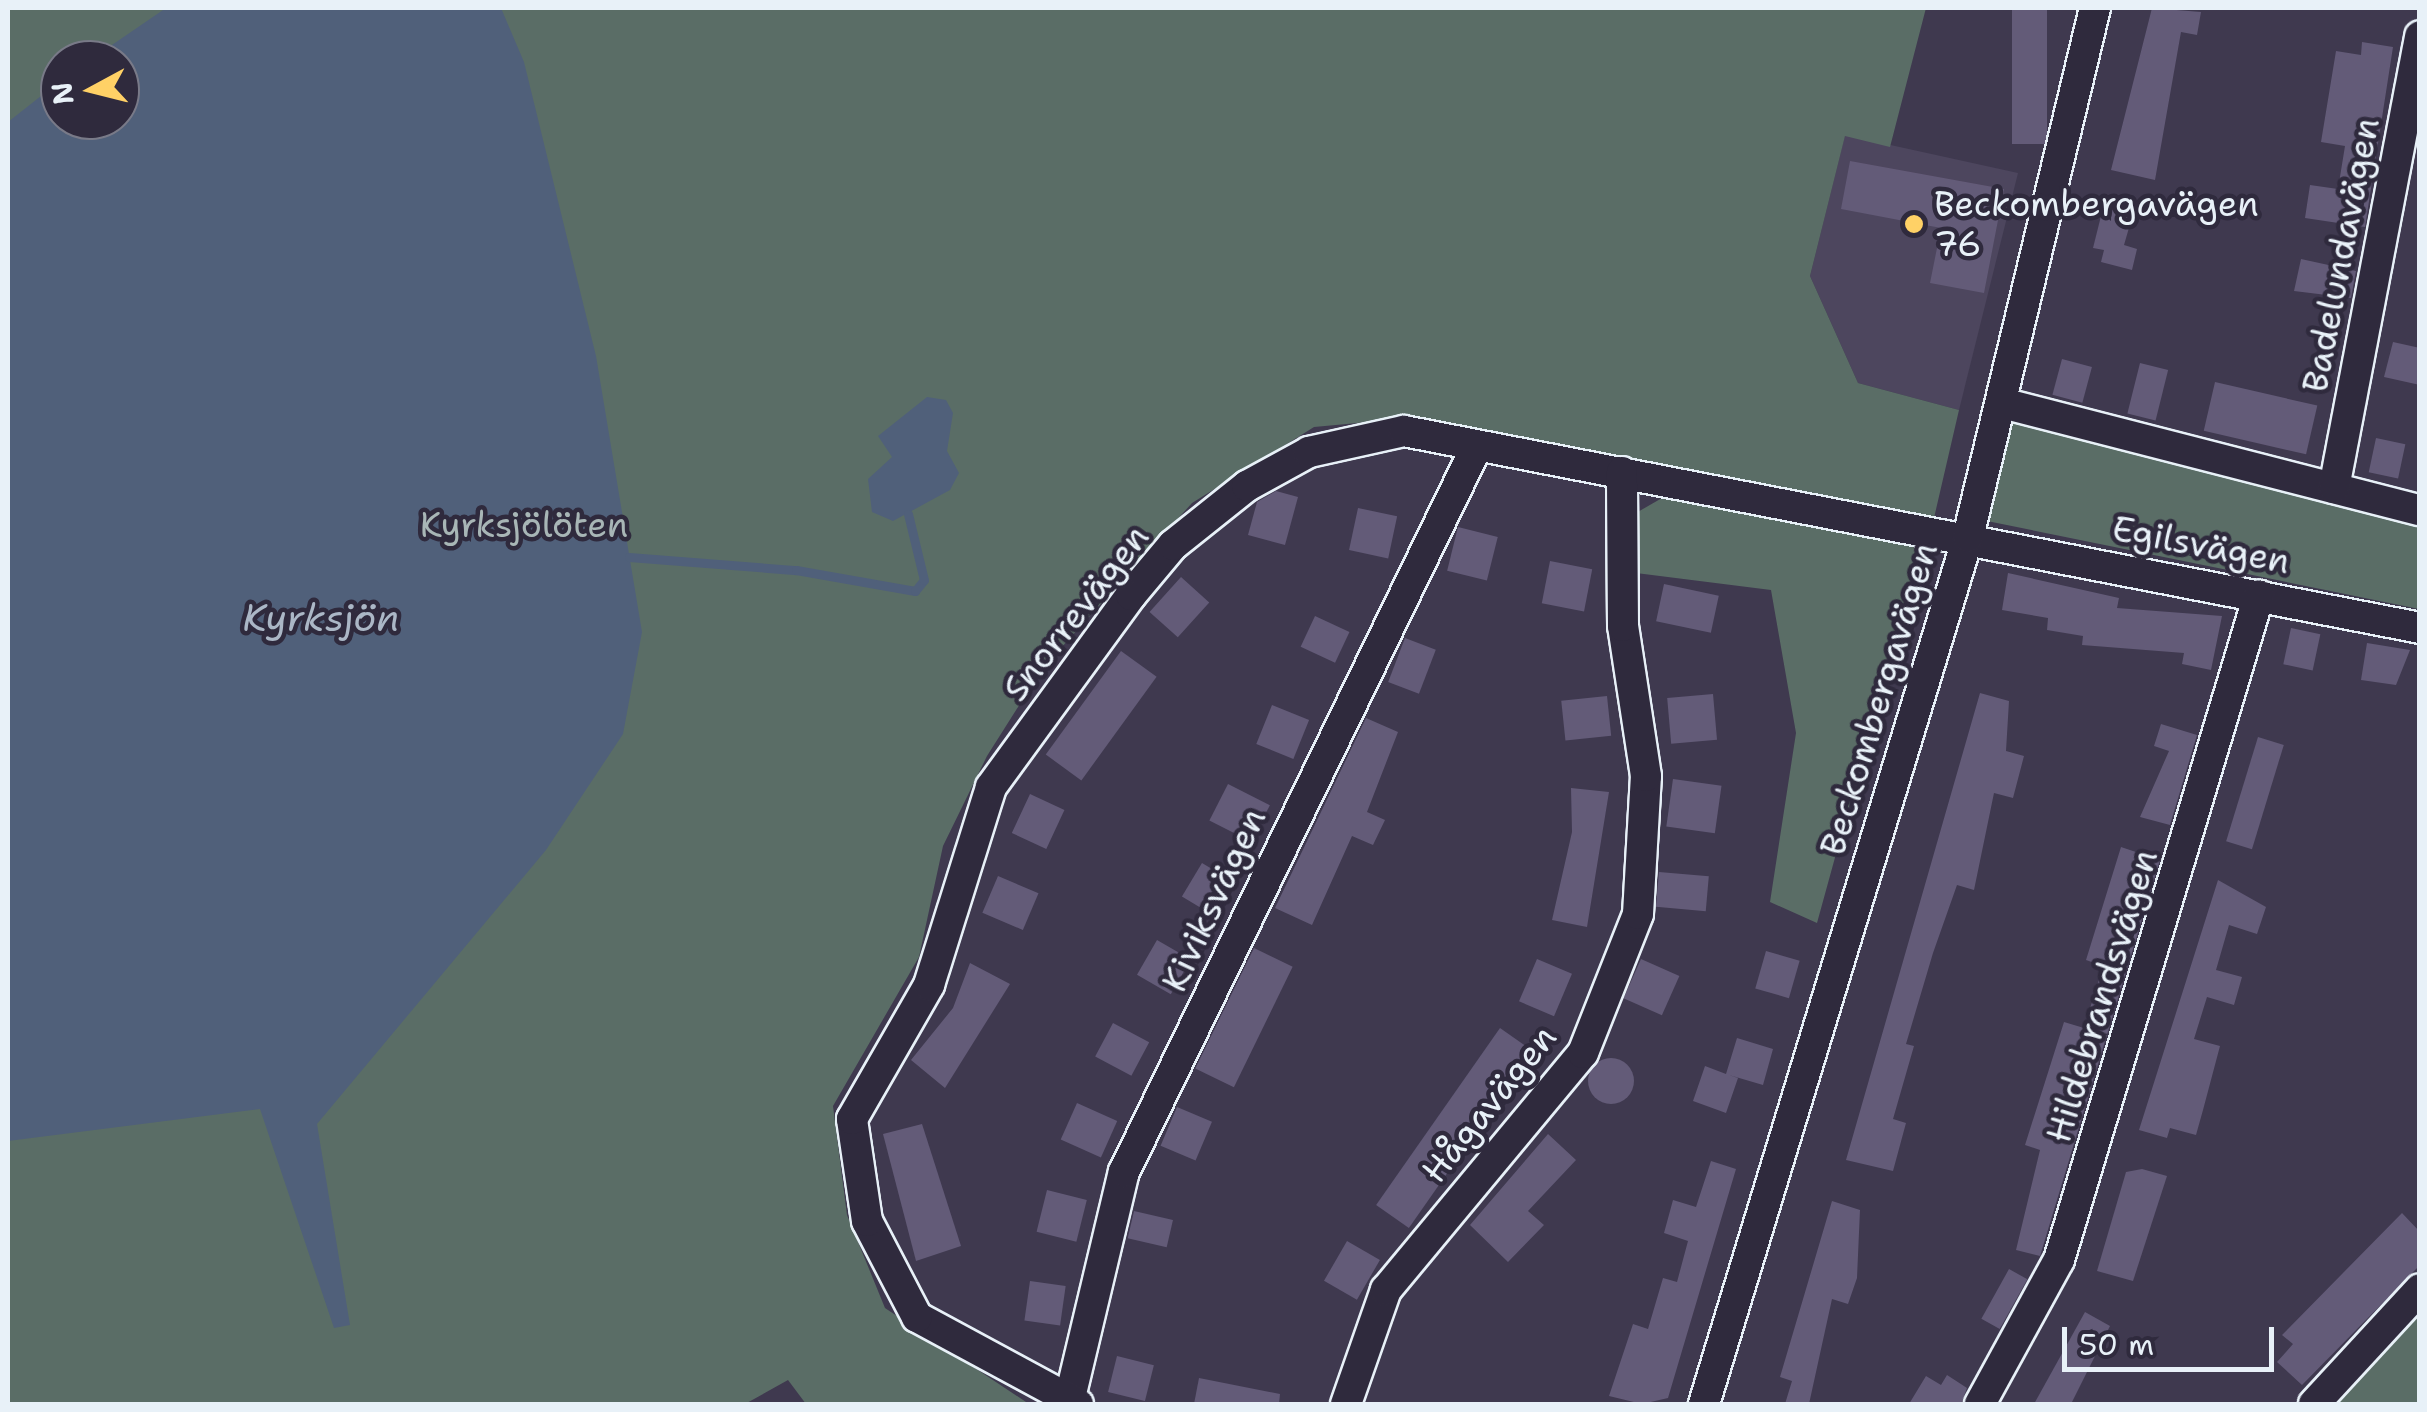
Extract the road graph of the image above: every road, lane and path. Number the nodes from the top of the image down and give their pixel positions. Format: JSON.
{"nodes":[{"id":1,"x":2095,"y":8,"type":"edge"},
{"id":2,"x":2420,"y":36,"type":"edge"},
{"id":3,"x":2002,"y":404,"type":"junction"},
{"id":4,"x":1476,"y":448,"type":"junction"},
{"id":5,"x":1622,"y":472,"type":"junction"},
{"id":6,"x":2334,"y":488,"type":"junction"},
{"id":7,"x":2420,"y":510,"type":"edge"},
{"id":8,"x":1968,"y":537,"type":"junction"},
{"id":9,"x":2259,"y":595,"type":"junction"},
{"id":10,"x":2420,"y":628,"type":"edge"},
{"id":11,"x":2420,"y":1289,"type":"edge"},
{"id":12,"x":1074,"y":1403,"type":"edge"},
{"id":13,"x":1346,"y":1404,"type":"edge"},
{"id":14,"x":1704,"y":1404,"type":"edge"},
{"id":15,"x":1980,"y":1404,"type":"edge"},
{"id":16,"x":2314,"y":1404,"type":"edge"}],
"edges":[{"from":1,"to":3,"type":"street","name":"Beckombergavägen"},
{"from":2,"to":6,"type":"street","name":"Badelundavägen"},
{"from":3,"to":6,"type":"street"},
{"from":3,"to":8,"type":"street","name":"Beckombergavägen"},
{"from":4,"to":5,"type":"street","name":"Snorrevägen"},
{"from":4,"to":12,"type":"street","name":"Kiviksvägen"},
{"from":4,"to":12,"type":"street","name":"Snorrevägen"},
{"from":5,"to":8,"type":"street","name":"Snorrevägen"},
{"from":5,"to":13,"type":"street","name":"Hågavägen"},
{"from":6,"to":7,"type":"street"},
{"from":8,"to":9,"type":"street","name":"Egilsvägen"},
{"from":8,"to":14,"type":"street","name":"Beckombergavägen"},
{"from":9,"to":10,"type":"street","name":"Egilsvägen"},
{"from":9,"to":15,"type":"street","name":"Hildebrandsvägen"},
{"from":11,"to":16,"type":"street"}]}
